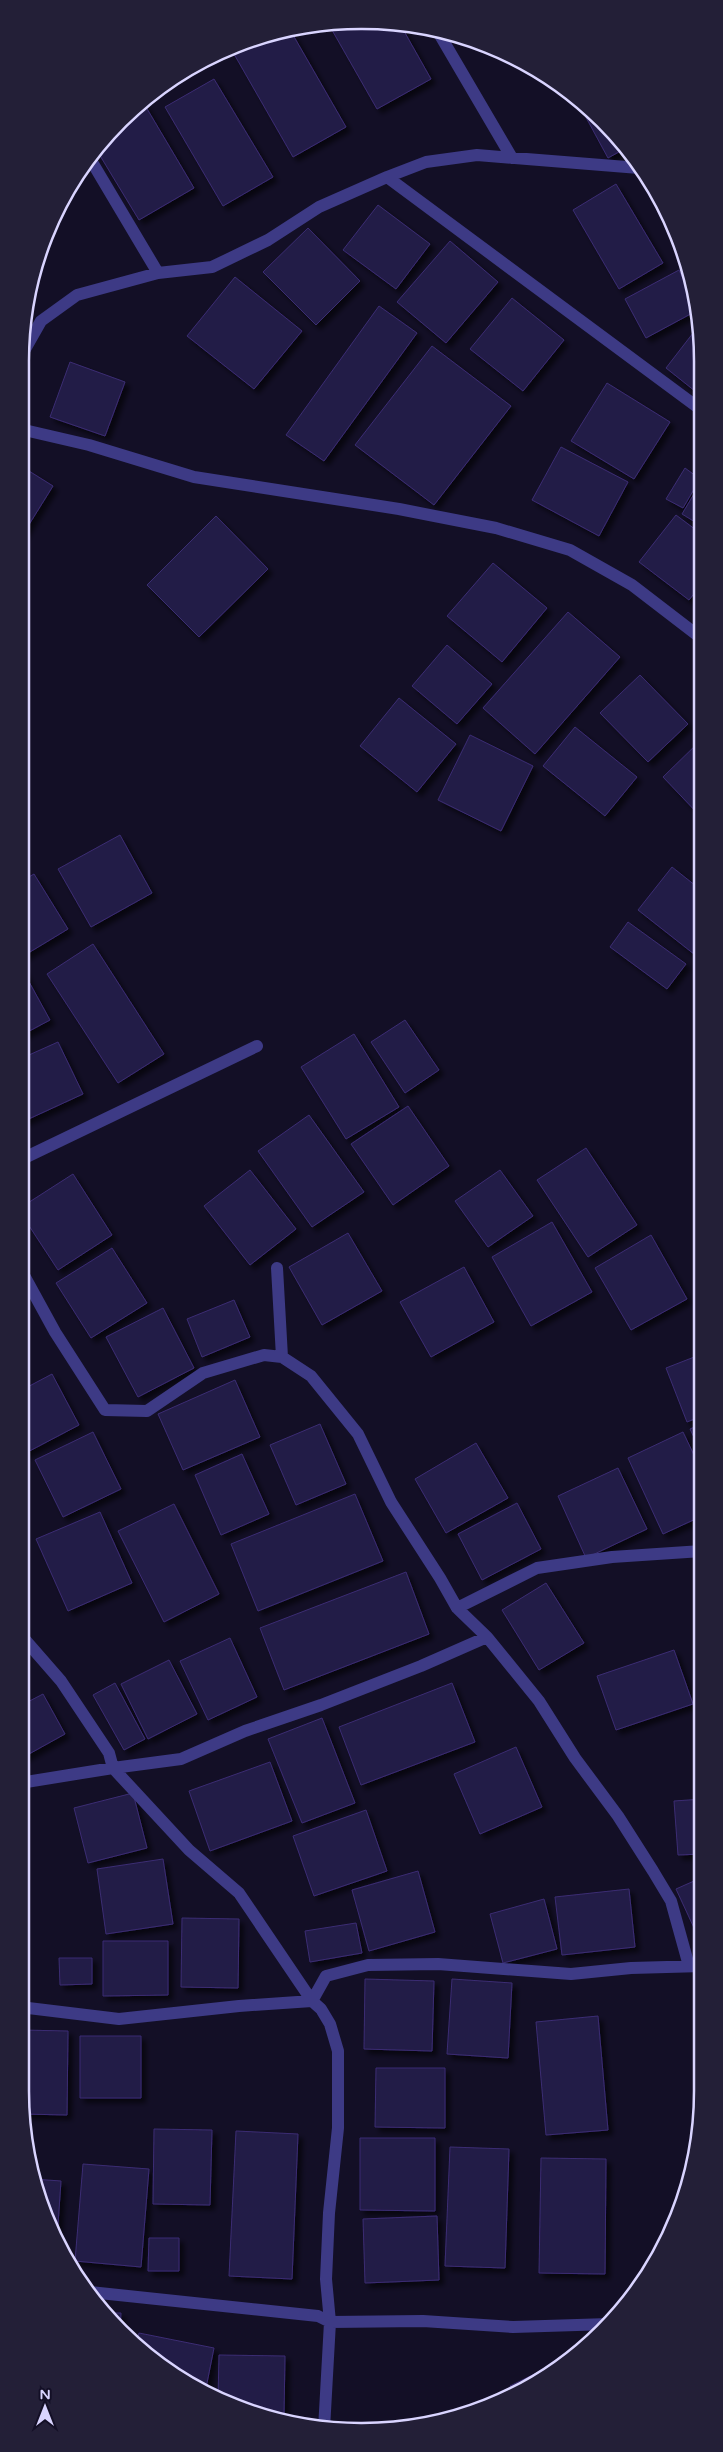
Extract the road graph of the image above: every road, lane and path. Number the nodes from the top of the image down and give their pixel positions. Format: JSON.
{"nodes":[{"id":1,"x":442,"y":39,"type":"edge"},
{"id":2,"x":512,"y":158,"type":"junction"},
{"id":3,"x":94,"y":164,"type":"edge"},
{"id":4,"x":631,"y":167,"type":"edge"},
{"id":5,"x":387,"y":176,"type":"junction"},
{"id":6,"x":158,"y":273,"type":"junction"},
{"id":7,"x":29,"y":342,"type":"edge"},
{"id":8,"x":694,"y":405,"type":"edge"},
{"id":9,"x":29,"y":431,"type":"edge"},
{"id":10,"x":694,"y":633,"type":"edge"},
{"id":11,"x":257,"y":1046,"type":"dead end"},
{"id":12,"x":29,"y":1156,"type":"edge"},
{"id":13,"x":277,"y":1268,"type":"dead end"},
{"id":14,"x":29,"y":1284,"type":"edge"},
{"id":15,"x":282,"y":1357,"type":"junction"},
{"id":16,"x":694,"y":1552,"type":"edge"},
{"id":17,"x":457,"y":1608,"type":"junction"},
{"id":18,"x":487,"y":1636,"type":"junction"},
{"id":19,"x":29,"y":1644,"type":"edge"},
{"id":20,"x":113,"y":1768,"type":"junction"},
{"id":21,"x":29,"y":1782,"type":"edge"},
{"id":22,"x":689,"y":1966,"type":"junction"},
{"id":23,"x":694,"y":1966,"type":"edge"},
{"id":24,"x":312,"y":2001,"type":"junction"},
{"id":25,"x":29,"y":2008,"type":"edge"},
{"id":26,"x":98,"y":2293,"type":"edge"},
{"id":27,"x":330,"y":2322,"type":"junction"},
{"id":28,"x":599,"y":2324,"type":"edge"},
{"id":29,"x":324,"y":2421,"type":"edge"}],
"edges":[{"from":1,"to":2,"type":"street"},
{"from":2,"to":4,"type":"street"},
{"from":2,"to":5,"type":"street"},
{"from":3,"to":6,"type":"street"},
{"from":5,"to":6,"type":"street"},
{"from":5,"to":8,"type":"street"},
{"from":6,"to":7,"type":"street"},
{"from":9,"to":10,"type":"street"},
{"from":11,"to":12,"type":"street"},
{"from":13,"to":15,"type":"street"},
{"from":14,"to":15,"type":"street"},
{"from":15,"to":17,"type":"street"},
{"from":16,"to":17,"type":"street"},
{"from":17,"to":18,"type":"street"},
{"from":18,"to":20,"type":"street"},
{"from":18,"to":22,"type":"street"},
{"from":19,"to":20,"type":"street"},
{"from":20,"to":21,"type":"street"},
{"from":20,"to":24,"type":"street"},
{"from":22,"to":23,"type":"street"},
{"from":22,"to":24,"type":"street"},
{"from":24,"to":25,"type":"street"},
{"from":24,"to":27,"type":"street"},
{"from":26,"to":27,"type":"street"},
{"from":27,"to":28,"type":"street"},
{"from":27,"to":29,"type":"street"}]}
